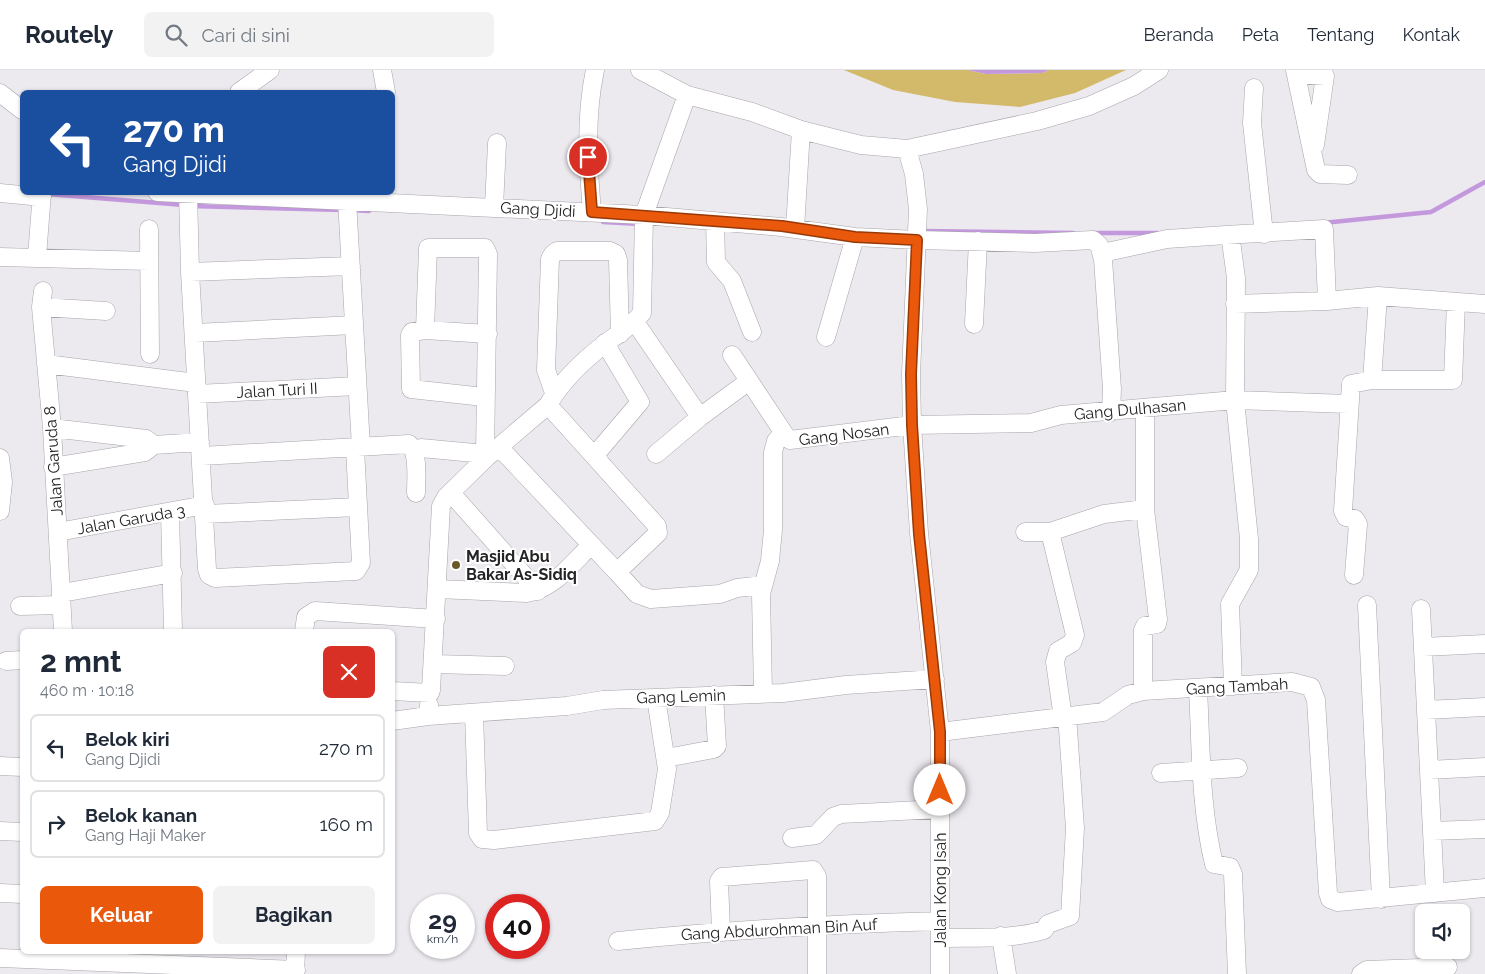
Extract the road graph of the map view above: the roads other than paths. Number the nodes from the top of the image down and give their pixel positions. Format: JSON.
{"nodes":[{"id":1,"x":270,"y":70,"type":"edge"},
{"id":2,"x":382,"y":70,"type":"edge"},
{"id":3,"x":594,"y":70,"type":"edge"},
{"id":4,"x":640,"y":70,"type":"edge"},
{"id":5,"x":1159,"y":70,"type":"edge"},
{"id":6,"x":1296,"y":72,"type":"edge"},
{"id":7,"x":1254,"y":88,"type":"dead end"},
{"id":8,"x":242,"y":90,"type":"edge"},
{"id":9,"x":386,"y":90,"type":"edge"},
{"id":10,"x":0,"y":93,"type":"edge"},
{"id":11,"x":687,"y":95,"type":"junction"},
{"id":12,"x":20,"y":108,"type":"edge"},
{"id":13,"x":801,"y":130,"type":"junction"},
{"id":14,"x":497,"y":143,"type":"dead end"},
{"id":15,"x":907,"y":149,"type":"junction"},
{"id":16,"x":1313,"y":159,"type":"junction"},
{"id":17,"x":1348,"y":175,"type":"dead end"},
{"id":18,"x":0,"y":193,"type":"edge"},
{"id":19,"x":20,"y":193,"type":"edge"},
{"id":20,"x":42,"y":195,"type":"edge"},
{"id":21,"x":188,"y":195,"type":"edge"},
{"id":22,"x":233,"y":195,"type":"edge"},
{"id":23,"x":380,"y":197,"type":"edge"},
{"id":24,"x":347,"y":200,"type":"junction"},
{"id":25,"x":494,"y":207,"type":"junction"},
{"id":26,"x":592,"y":212,"type":"junction"},
{"id":27,"x":644,"y":214,"type":"junction"},
{"id":28,"x":715,"y":221,"type":"junction"},
{"id":29,"x":149,"y":229,"type":"dead end"},
{"id":30,"x":796,"y":229,"type":"junction"},
{"id":31,"x":917,"y":234,"type":"junction"},
{"id":32,"x":1264,"y":234,"type":"junction"},
{"id":33,"x":855,"y":237,"type":"junction"},
{"id":34,"x":1232,"y":237,"type":"junction"},
{"id":35,"x":978,"y":240,"type":"junction"},
{"id":36,"x":1102,"y":253,"type":"junction"},
{"id":37,"x":0,"y":257,"type":"edge"},
{"id":38,"x":37,"y":257,"type":"junction"},
{"id":39,"x":149,"y":261,"type":"junction"},
{"id":40,"x":351,"y":266,"type":"junction"},
{"id":41,"x":190,"y":272,"type":"junction"},
{"id":42,"x":1378,"y":296,"type":"junction"},
{"id":43,"x":1327,"y":301,"type":"junction"},
{"id":44,"x":1456,"y":302,"type":"junction"},
{"id":45,"x":1235,"y":304,"type":"junction"},
{"id":46,"x":1485,"y":304,"type":"edge"},
{"id":47,"x":106,"y":311,"type":"dead end"},
{"id":48,"x":635,"y":322,"type":"junction"},
{"id":49,"x":974,"y":324,"type":"dead end"},
{"id":50,"x":354,"y":325,"type":"junction"},
{"id":51,"x":425,"y":330,"type":"junction"},
{"id":52,"x":752,"y":332,"type":"dead end"},
{"id":53,"x":195,"y":333,"type":"junction"},
{"id":54,"x":488,"y":334,"type":"junction"},
{"id":55,"x":826,"y":337,"type":"dead end"},
{"id":56,"x":613,"y":338,"type":"junction"},
{"id":57,"x":150,"y":354,"type":"dead end"},
{"id":58,"x":732,"y":355,"type":"dead end"},
{"id":59,"x":46,"y":364,"type":"junction"},
{"id":60,"x":1372,"y":380,"type":"junction"},
{"id":61,"x":749,"y":381,"type":"junction"},
{"id":62,"x":356,"y":386,"type":"junction"},
{"id":63,"x":197,"y":388,"type":"junction"},
{"id":64,"x":484,"y":397,"type":"junction"},
{"id":65,"x":551,"y":399,"type":"junction"},
{"id":66,"x":1235,"y":400,"type":"junction"},
{"id":67,"x":1348,"y":404,"type":"junction"},
{"id":68,"x":1145,"y":408,"type":"junction"},
{"id":69,"x":1111,"y":412,"type":"junction"},
{"id":70,"x":700,"y":418,"type":"junction"},
{"id":71,"x":912,"y":425,"type":"junction"},
{"id":72,"x":52,"y":428,"type":"junction"},
{"id":73,"x":783,"y":433,"type":"junction"},
{"id":74,"x":154,"y":445,"type":"junction"},
{"id":75,"x":358,"y":447,"type":"junction"},
{"id":76,"x":421,"y":448,"type":"dead end"},
{"id":77,"x":201,"y":449,"type":"junction"},
{"id":78,"x":490,"y":453,"type":"junction"},
{"id":79,"x":656,"y":454,"type":"dead end"},
{"id":80,"x":595,"y":455,"type":"junction"},
{"id":81,"x":0,"y":458,"type":"edge"},
{"id":82,"x":53,"y":467,"type":"junction"},
{"id":83,"x":416,"y":493,"type":"dead end"},
{"id":84,"x":451,"y":493,"type":"junction"},
{"id":85,"x":358,"y":507,"type":"junction"},
{"id":86,"x":1145,"y":509,"type":"junction"},
{"id":87,"x":0,"y":510,"type":"edge"},
{"id":88,"x":205,"y":510,"type":"junction"},
{"id":89,"x":170,"y":512,"type":"junction"},
{"id":90,"x":58,"y":532,"type":"junction"},
{"id":91,"x":1025,"y":532,"type":"dead end"},
{"id":92,"x":1050,"y":532,"type":"junction"},
{"id":93,"x":590,"y":546,"type":"junction"},
{"id":94,"x":617,"y":572,"type":"junction"},
{"id":95,"x":173,"y":573,"type":"junction"},
{"id":96,"x":1354,"y":575,"type":"dead end"},
{"id":97,"x":763,"y":585,"type":"junction"},
{"id":98,"x":438,"y":589,"type":"junction"},
{"id":99,"x":538,"y":591,"type":"junction"},
{"id":100,"x":61,"y":599,"type":"junction"},
{"id":101,"x":1367,"y":605,"type":"dead end"},
{"id":102,"x":20,"y":606,"type":"dead end"},
{"id":103,"x":1421,"y":609,"type":"dead end"},
{"id":104,"x":436,"y":619,"type":"junction"},
{"id":105,"x":63,"y":629,"type":"edge"},
{"id":106,"x":173,"y":629,"type":"edge"},
{"id":107,"x":304,"y":629,"type":"edge"},
{"id":108,"x":1485,"y":644,"type":"edge"},
{"id":109,"x":1423,"y":647,"type":"junction"},
{"id":110,"x":434,"y":664,"type":"junction"},
{"id":111,"x":505,"y":666,"type":"dead end"},
{"id":112,"x":935,"y":679,"type":"junction"},
{"id":113,"x":1233,"y":686,"type":"junction"},
{"id":114,"x":1198,"y":688,"type":"junction"},
{"id":115,"x":395,"y":691,"type":"edge"},
{"id":116,"x":430,"y":692,"type":"junction"},
{"id":117,"x":1143,"y":692,"type":"junction"},
{"id":118,"x":763,"y":693,"type":"junction"},
{"id":119,"x":714,"y":695,"type":"junction"},
{"id":120,"x":656,"y":698,"type":"junction"},
{"id":121,"x":1485,"y":707,"type":"edge"},
{"id":122,"x":1426,"y":710,"type":"junction"},
{"id":123,"x":474,"y":713,"type":"junction"},
{"id":124,"x":1067,"y":715,"type":"junction"},
{"id":125,"x":428,"y":716,"type":"junction"},
{"id":126,"x":395,"y":721,"type":"edge"},
{"id":127,"x":940,"y":732,"type":"junction"},
{"id":128,"x":666,"y":758,"type":"junction"},
{"id":129,"x":0,"y":766,"type":"edge"},
{"id":130,"x":20,"y":767,"type":"edge"},
{"id":131,"x":1485,"y":767,"type":"edge"},
{"id":132,"x":1238,"y":768,"type":"dead end"},
{"id":133,"x":1203,"y":770,"type":"junction"},
{"id":134,"x":1429,"y":770,"type":"junction"},
{"id":135,"x":1161,"y":773,"type":"dead end"},
{"id":136,"x":940,"y":809,"type":"junction"},
{"id":137,"x":1485,"y":829,"type":"edge"},
{"id":138,"x":0,"y":831,"type":"edge"},
{"id":139,"x":20,"y":832,"type":"edge"},
{"id":140,"x":1432,"y":832,"type":"junction"},
{"id":141,"x":792,"y":838,"type":"dead end"},
{"id":142,"x":1485,"y":888,"type":"edge"},
{"id":143,"x":0,"y":893,"type":"edge"},
{"id":144,"x":1435,"y":893,"type":"junction"},
{"id":145,"x":20,"y":894,"type":"edge"},
{"id":146,"x":1381,"y":899,"type":"junction"},
{"id":147,"x":818,"y":925,"type":"junction"},
{"id":148,"x":940,"y":929,"type":"junction"},
{"id":149,"x":721,"y":931,"type":"junction"},
{"id":150,"x":1001,"y":936,"type":"junction"},
{"id":151,"x":618,"y":941,"type":"dead end"},
{"id":152,"x":296,"y":954,"type":"edge"},
{"id":153,"x":0,"y":958,"type":"edge"},
{"id":154,"x":92,"y":962,"type":"edge"},
{"id":155,"x":1448,"y":964,"type":"edge"},
{"id":156,"x":296,"y":972,"type":"edge"},
{"id":157,"x":816,"y":974,"type":"edge"},
{"id":158,"x":940,"y":974,"type":"edge"},
{"id":159,"x":1007,"y":974,"type":"edge"},
{"id":160,"x":1237,"y":974,"type":"edge"},
{"id":161,"x":1362,"y":974,"type":"edge"}],
"edges":[{"from":1,"to":8,"type":"street"},
{"from":2,"to":9,"type":"street"},
{"from":3,"to":26,"type":"street"},
{"from":4,"to":11,"type":"street"},
{"from":5,"to":15,"type":"street"},
{"from":6,"to":16,"type":"street"},
{"from":6,"to":16,"type":"street"},
{"from":7,"to":32,"type":"street"},
{"from":10,"to":12,"type":"street"},
{"from":11,"to":13,"type":"street"},
{"from":11,"to":27,"type":"street"},
{"from":13,"to":15,"type":"street"},
{"from":13,"to":30,"type":"street"},
{"from":14,"to":25,"type":"street"},
{"from":15,"to":31,"type":"street","name":"Jalan Kong Isah"},
{"from":16,"to":17,"type":"street"},
{"from":18,"to":19,"type":"street"},
{"from":20,"to":38,"type":"street"},
{"from":21,"to":41,"type":"street"},
{"from":22,"to":24,"type":"street","name":"Gang Djidi"},
{"from":23,"to":24,"type":"street","name":"Gang Djidi"},
{"from":23,"to":25,"type":"street","name":"Gang Djidi"},
{"from":24,"to":40,"type":"street"},
{"from":25,"to":26,"type":"street","name":"Gang Djidi"},
{"from":26,"to":27,"type":"street","name":"Gang Djidi"},
{"from":27,"to":28,"type":"street","name":"Gang Djidi"},
{"from":27,"to":48,"type":"street"},
{"from":28,"to":30,"type":"street","name":"Gang Djidi"},
{"from":28,"to":52,"type":"street"},
{"from":29,"to":39,"type":"street"},
{"from":30,"to":33,"type":"street","name":"Gang Djidi"},
{"from":31,"to":33,"type":"street","name":"Gang Djidi"},
{"from":31,"to":35,"type":"street","name":"Gang Djidi"},
{"from":31,"to":71,"type":"street","name":"Jalan Kong Isah"},
{"from":32,"to":34,"type":"street"},
{"from":32,"to":43,"type":"street"},
{"from":33,"to":55,"type":"street"},
{"from":34,"to":36,"type":"street"},
{"from":34,"to":45,"type":"street"},
{"from":35,"to":36,"type":"street","name":"Gang Djidi"},
{"from":35,"to":49,"type":"street"},
{"from":36,"to":69,"type":"street"},
{"from":37,"to":38,"type":"street"},
{"from":38,"to":39,"type":"street"},
{"from":39,"to":57,"type":"street"},
{"from":40,"to":41,"type":"street"},
{"from":40,"to":50,"type":"street"},
{"from":41,"to":53,"type":"street"},
{"from":42,"to":43,"type":"street"},
{"from":42,"to":44,"type":"street"},
{"from":42,"to":60,"type":"street"},
{"from":43,"to":45,"type":"street"},
{"from":44,"to":46,"type":"street"},
{"from":44,"to":60,"type":"street"},
{"from":45,"to":66,"type":"street"},
{"from":47,"to":59,"type":"street","name":"Jalan Garuda 8"},
{"from":48,"to":56,"type":"street"},
{"from":48,"to":70,"type":"street"},
{"from":50,"to":53,"type":"street"},
{"from":50,"to":62,"type":"street"},
{"from":51,"to":54,"type":"street"},
{"from":51,"to":54,"type":"street"},
{"from":51,"to":64,"type":"street"},
{"from":53,"to":63,"type":"street"},
{"from":54,"to":64,"type":"street"},
{"from":56,"to":65,"type":"street"},
{"from":56,"to":65,"type":"street"},
{"from":56,"to":80,"type":"street"},
{"from":58,"to":61,"type":"street","name":"Gang Nosan"},
{"from":59,"to":63,"type":"street","name":"Jalan Turi II"},
{"from":59,"to":72,"type":"street","name":"Jalan Garuda 8"},
{"from":60,"to":67,"type":"street"},
{"from":61,"to":70,"type":"street"},
{"from":61,"to":73,"type":"street","name":"Gang Nosan"},
{"from":62,"to":63,"type":"street","name":"Jalan Turi II"},
{"from":62,"to":75,"type":"street"},
{"from":63,"to":77,"type":"street"},
{"from":64,"to":78,"type":"street"},
{"from":65,"to":78,"type":"street"},
{"from":65,"to":80,"type":"street"},
{"from":66,"to":67,"type":"street","name":"Gang Dulhasan"},
{"from":66,"to":68,"type":"street","name":"Gang Dulhasan"},
{"from":66,"to":113,"type":"street"},
{"from":67,"to":96,"type":"street"},
{"from":68,"to":69,"type":"street","name":"Gang Dulhasan"},
{"from":68,"to":86,"type":"street"},
{"from":69,"to":71,"type":"street","name":"Gang Dulhasan"},
{"from":70,"to":79,"type":"street"},
{"from":71,"to":73,"type":"street","name":"Gang Nosan"},
{"from":71,"to":112,"type":"street","name":"Jalan Kong Isah"},
{"from":72,"to":74,"type":"street"},
{"from":72,"to":82,"type":"street","name":"Jalan Garuda 8"},
{"from":73,"to":97,"type":"street"},
{"from":74,"to":77,"type":"street"},
{"from":74,"to":82,"type":"street"},
{"from":75,"to":77,"type":"street"},
{"from":75,"to":83,"type":"street"},
{"from":75,"to":85,"type":"street"},
{"from":76,"to":78,"type":"street"},
{"from":77,"to":88,"type":"street"},
{"from":78,"to":84,"type":"street"},
{"from":78,"to":93,"type":"street"},
{"from":80,"to":94,"type":"street"},
{"from":81,"to":87,"type":"street"},
{"from":82,"to":90,"type":"street","name":"Jalan Garuda 8"},
{"from":84,"to":98,"type":"street"},
{"from":84,"to":99,"type":"street"},
{"from":85,"to":88,"type":"street","name":"Jalan Garuda 3"},
{"from":85,"to":88,"type":"street"},
{"from":86,"to":92,"type":"street"},
{"from":86,"to":117,"type":"street"},
{"from":88,"to":89,"type":"street","name":"Jalan Garuda 3"},
{"from":89,"to":90,"type":"street","name":"Jalan Garuda 3"},
{"from":89,"to":95,"type":"street"},
{"from":90,"to":100,"type":"street","name":"Jalan Garuda 8"},
{"from":91,"to":92,"type":"street"},
{"from":92,"to":124,"type":"street"},
{"from":93,"to":94,"type":"street"},
{"from":93,"to":99,"type":"street"},
{"from":94,"to":97,"type":"street"},
{"from":95,"to":100,"type":"street"},
{"from":95,"to":106,"type":"street"},
{"from":97,"to":118,"type":"street"},
{"from":98,"to":99,"type":"street"},
{"from":98,"to":104,"type":"street"},
{"from":100,"to":102,"type":"street"},
{"from":100,"to":105,"type":"street","name":"Jalan Garuda 8"},
{"from":101,"to":146,"type":"street"},
{"from":103,"to":109,"type":"street"},
{"from":104,"to":107,"type":"street"},
{"from":104,"to":110,"type":"street"},
{"from":108,"to":109,"type":"street"},
{"from":109,"to":122,"type":"street"},
{"from":110,"to":111,"type":"street"},
{"from":110,"to":116,"type":"street"},
{"from":112,"to":118,"type":"street","name":"Gang Lemin"},
{"from":112,"to":127,"type":"street","name":"Jalan Kong Isah"},
{"from":113,"to":114,"type":"street","name":"Gang Tambah"},
{"from":113,"to":146,"type":"street","name":"Gang Tambah"},
{"from":114,"to":117,"type":"street","name":"Gang Tambah"},
{"from":114,"to":133,"type":"street"},
{"from":115,"to":116,"type":"street"},
{"from":116,"to":125,"type":"street"},
{"from":117,"to":124,"type":"street","name":"Gang Tambah"},
{"from":118,"to":119,"type":"street","name":"Gang Lemin"},
{"from":119,"to":120,"type":"street","name":"Gang Lemin"},
{"from":119,"to":128,"type":"street"},
{"from":120,"to":123,"type":"street","name":"Gang Lemin"},
{"from":120,"to":128,"type":"street"},
{"from":121,"to":122,"type":"street"},
{"from":122,"to":134,"type":"street"},
{"from":123,"to":125,"type":"street","name":"Gang Lemin"},
{"from":123,"to":128,"type":"street"},
{"from":124,"to":127,"type":"street","name":"Gang Tambah"},
{"from":124,"to":150,"type":"street","name":"Gang Abdurohman Bin Auf"},
{"from":125,"to":126,"type":"street","name":"Gang Lemin"},
{"from":127,"to":136,"type":"street","name":"Jalan Kong Isah"},
{"from":129,"to":130,"type":"street"},
{"from":131,"to":134,"type":"street"},
{"from":132,"to":133,"type":"street"},
{"from":133,"to":135,"type":"street"},
{"from":133,"to":160,"type":"street"},
{"from":134,"to":140,"type":"street"},
{"from":136,"to":141,"type":"street"},
{"from":136,"to":148,"type":"street","name":"Jalan Kong Isah"},
{"from":137,"to":140,"type":"street"},
{"from":138,"to":139,"type":"street"},
{"from":140,"to":144,"type":"street"},
{"from":142,"to":144,"type":"street","name":"Gang Tambah"},
{"from":143,"to":145,"type":"street"},
{"from":144,"to":146,"type":"street","name":"Gang Tambah"},
{"from":147,"to":148,"type":"street","name":"Gang Abdurohman Bin Auf"},
{"from":147,"to":149,"type":"street","name":"Gang Abdurohman Bin Auf"},
{"from":147,"to":149,"type":"street"},
{"from":147,"to":157,"type":"street"},
{"from":148,"to":150,"type":"street","name":"Gang Abdurohman Bin Auf"},
{"from":148,"to":158,"type":"street","name":"Jalan Kong Isah"},
{"from":149,"to":151,"type":"street","name":"Gang Abdurohman Bin Auf"},
{"from":150,"to":159,"type":"street"},
{"from":152,"to":156,"type":"street"},
{"from":153,"to":154,"type":"street"},
{"from":154,"to":156,"type":"street"},
{"from":155,"to":161,"type":"street"}]}
